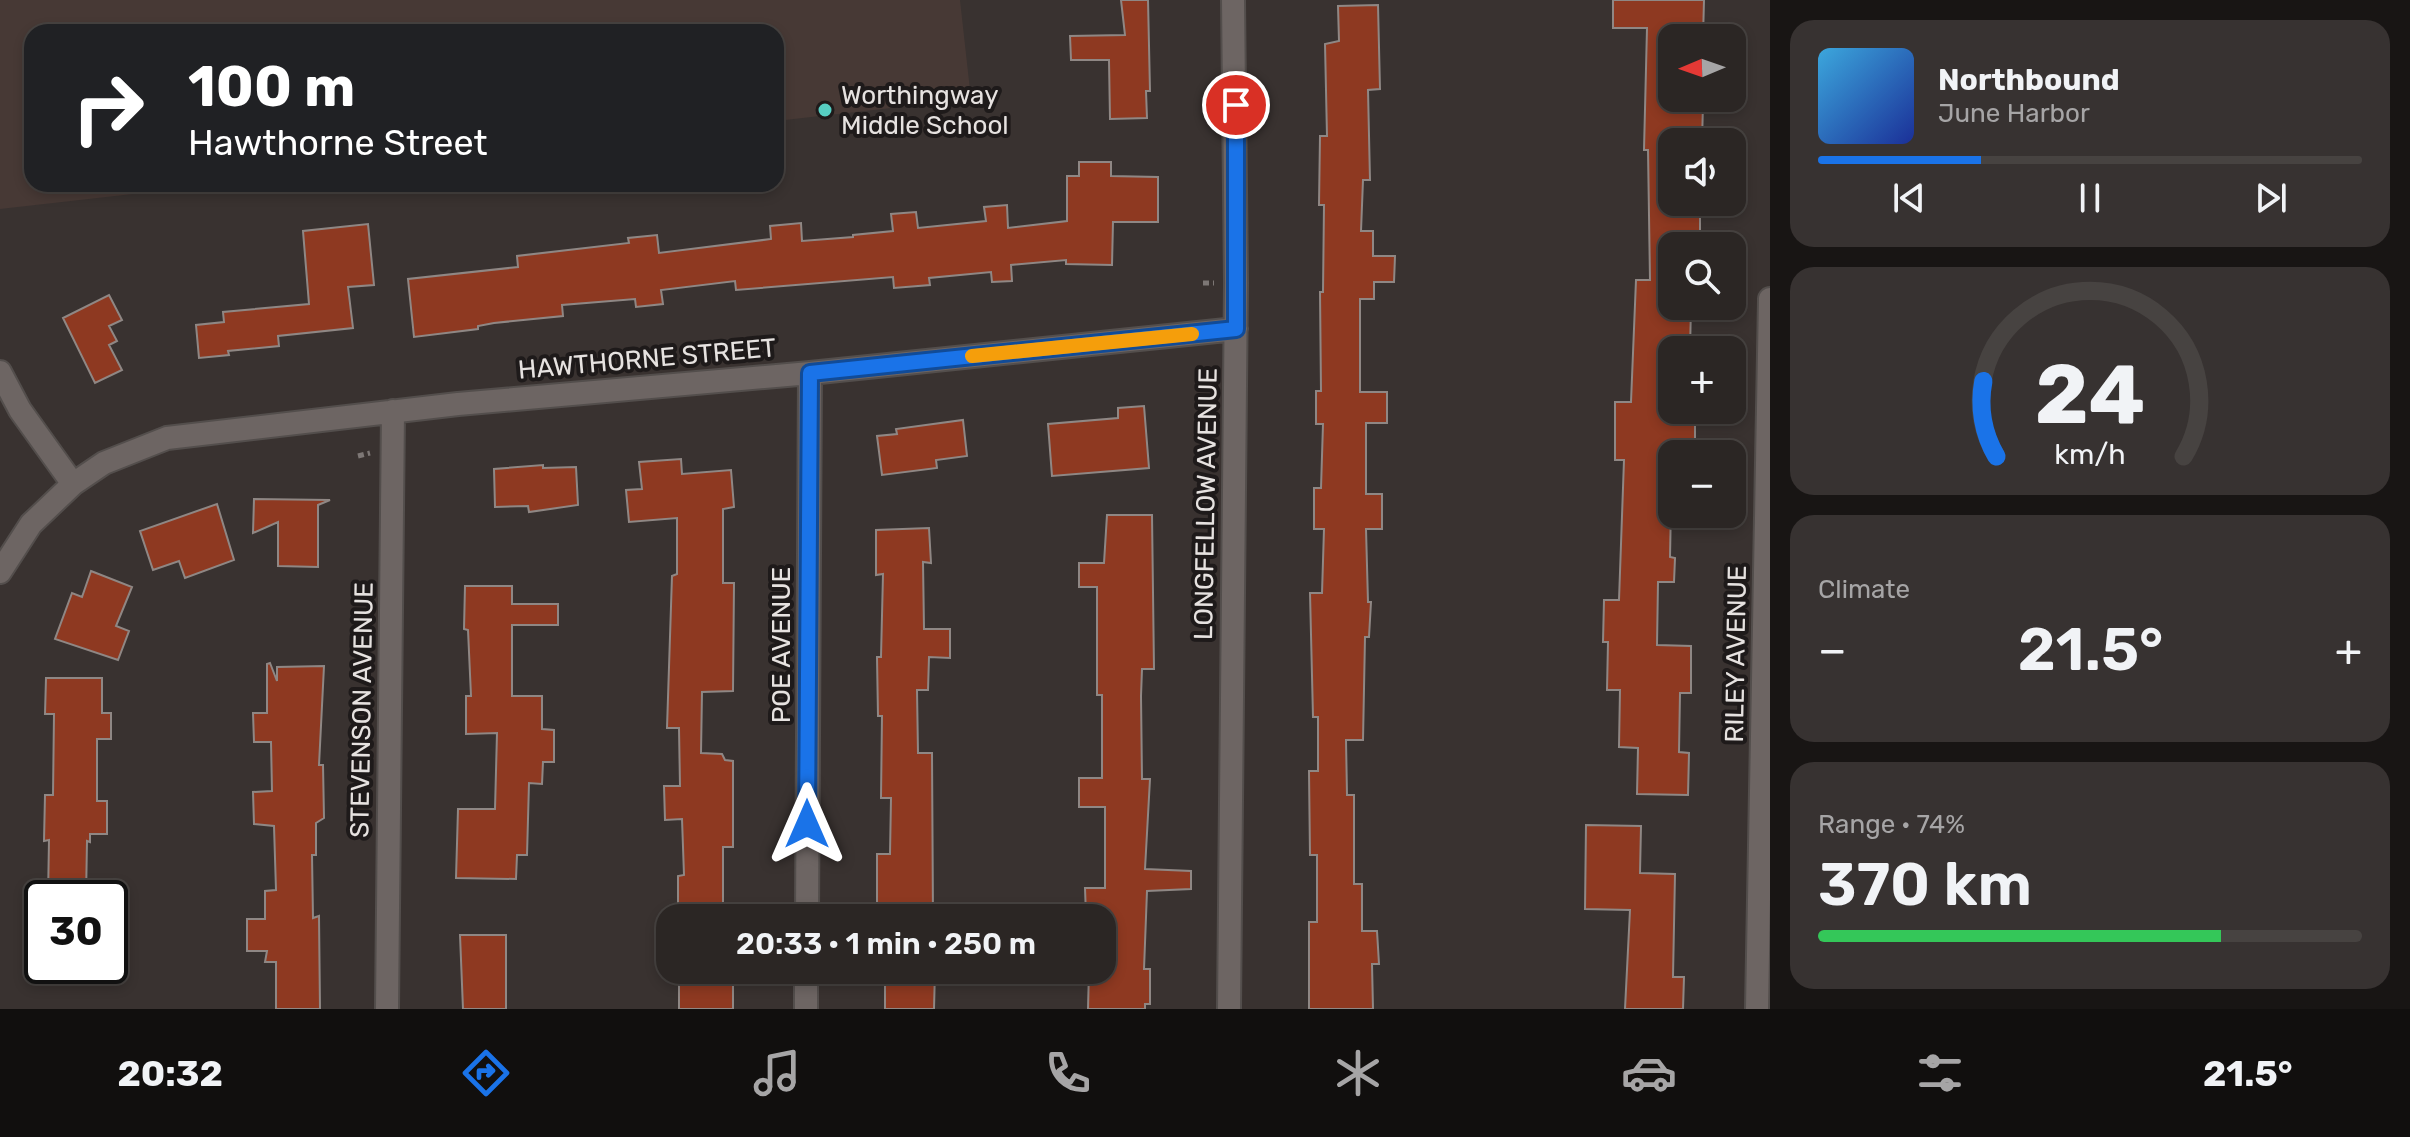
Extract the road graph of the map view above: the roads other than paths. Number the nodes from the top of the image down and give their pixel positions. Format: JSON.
{"nodes":[{"id":1,"x":1233,"y":0,"type":"edge"},
{"id":2,"x":1770,"y":299,"type":"edge"},
{"id":3,"x":1236,"y":329,"type":"junction"},
{"id":4,"x":0,"y":372,"type":"edge"},
{"id":5,"x":810,"y":373,"type":"junction"},
{"id":6,"x":393,"y":411,"type":"junction"},
{"id":7,"x":73,"y":484,"type":"junction"},
{"id":8,"x":0,"y":572,"type":"edge"},
{"id":9,"x":807,"y":904,"type":"edge"},
{"id":10,"x":806,"y":984,"type":"edge"},
{"id":11,"x":387,"y":1009,"type":"edge"},
{"id":12,"x":806,"y":1009,"type":"edge"},
{"id":13,"x":1229,"y":1009,"type":"edge"},
{"id":14,"x":1757,"y":1009,"type":"edge"}],
"edges":[{"from":1,"to":3,"type":"street","name":"LONGFELLOW AVENUE"},
{"from":2,"to":14,"type":"street","name":"RILEY AVENUE"},
{"from":3,"to":5,"type":"street","name":"HAWTHORNE STREET"},
{"from":3,"to":13,"type":"street","name":"LONGFELLOW AVENUE"},
{"from":4,"to":7,"type":"street"},
{"from":5,"to":6,"type":"street","name":"HAWTHORNE STREET"},
{"from":5,"to":9,"type":"street","name":"POE AVENUE"},
{"from":6,"to":7,"type":"street","name":"HAWTHORNE STREET"},
{"from":6,"to":11,"type":"street","name":"STEVENSON AVENUE"},
{"from":7,"to":8,"type":"street","name":"HAWTHORNE STREET"},
{"from":10,"to":12,"type":"street"}]}
